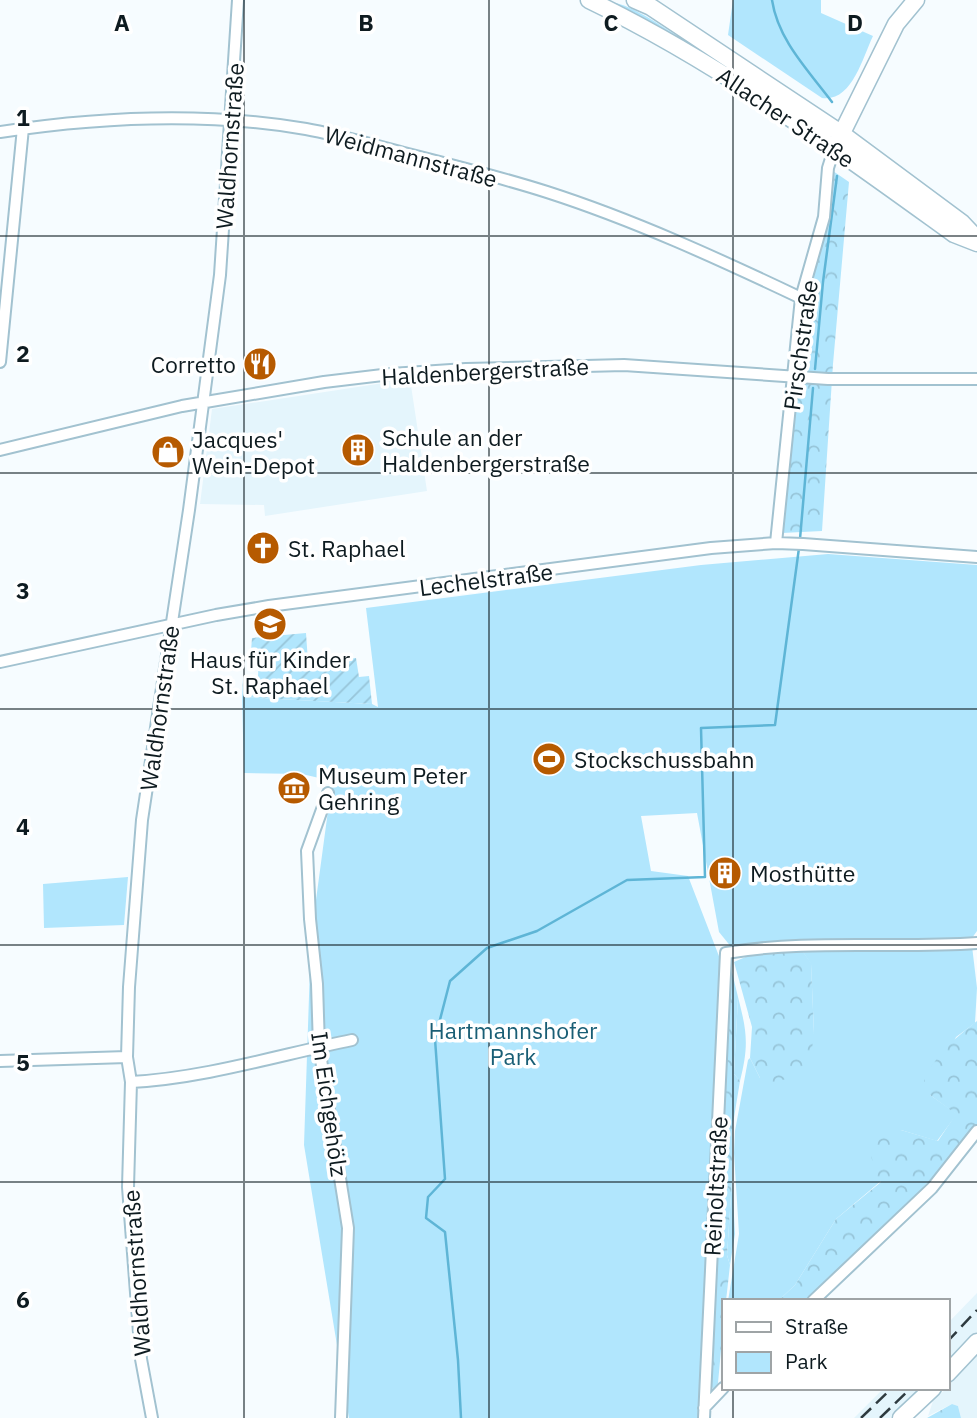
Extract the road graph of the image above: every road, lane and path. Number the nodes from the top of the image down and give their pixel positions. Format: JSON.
{"nodes":[{"id":1,"x":238,"y":0,"type":"edge"},
{"id":2,"x":589,"y":0,"type":"edge"},
{"id":3,"x":635,"y":0,"type":"edge"},
{"id":4,"x":915,"y":0,"type":"edge"},
{"id":5,"x":230,"y":121,"type":"junction"},
{"id":6,"x":23,"y":128,"type":"junction"},
{"id":7,"x":0,"y":132,"type":"edge"},
{"id":8,"x":842,"y":134,"type":"junction"},
{"id":9,"x":834,"y":149,"type":"junction"},
{"id":10,"x":977,"y":241,"type":"edge"},
{"id":11,"x":801,"y":298,"type":"junction"},
{"id":12,"x":0,"y":362,"type":"edge"},
{"id":13,"x":795,"y":377,"type":"junction"},
{"id":14,"x":977,"y":379,"type":"edge"},
{"id":15,"x":204,"y":402,"type":"junction"},
{"id":16,"x":0,"y":450,"type":"edge"},
{"id":17,"x":776,"y":543,"type":"junction"},
{"id":18,"x":977,"y":557,"type":"edge"},
{"id":19,"x":170,"y":626,"type":"junction"},
{"id":20,"x":0,"y":662,"type":"edge"},
{"id":21,"x":328,"y":793,"type":"dead end"},
{"id":22,"x":977,"y":943,"type":"edge"},
{"id":23,"x":352,"y":1040,"type":"dead end"},
{"id":24,"x":319,"y":1047,"type":"junction"},
{"id":25,"x":127,"y":1057,"type":"junction"},
{"id":26,"x":0,"y":1061,"type":"edge"},
{"id":27,"x":131,"y":1082,"type":"junction"},
{"id":28,"x":977,"y":1131,"type":"edge"},
{"id":29,"x":815,"y":1299,"type":"edge"},
{"id":30,"x":977,"y":1342,"type":"edge"},
{"id":31,"x":949,"y":1372,"type":"edge"},
{"id":32,"x":722,"y":1389,"type":"edge"},
{"id":33,"x":931,"y":1390,"type":"edge"},
{"id":34,"x":704,"y":1413,"type":"edge"},
{"id":35,"x":152,"y":1418,"type":"edge"},
{"id":36,"x":341,"y":1418,"type":"edge"},
{"id":37,"x":901,"y":1418,"type":"edge"}],
"edges":[{"from":1,"to":5,"type":"street","name":"Waldhornstraße"},
{"from":2,"to":9,"type":"main road","name":"Allacher Straße"},
{"from":3,"to":8,"type":"main road","name":"Allacher Straße"},
{"from":4,"to":8,"type":"main road"},
{"from":5,"to":6,"type":"street","name":"Weidmannstraße"},
{"from":5,"to":11,"type":"street","name":"Weidmannstraße"},
{"from":5,"to":15,"type":"street","name":"Waldhornstraße"},
{"from":6,"to":7,"type":"street","name":"Weidmannstraße"},
{"from":6,"to":12,"type":"street"},
{"from":8,"to":9,"type":"main road"},
{"from":8,"to":10,"type":"main road","name":"Allacher Straße"},
{"from":9,"to":10,"type":"main road","name":"Allacher Straße"},
{"from":9,"to":11,"type":"street","name":"Pirschstraße"},
{"from":11,"to":13,"type":"street","name":"Pirschstraße"},
{"from":13,"to":14,"type":"street","name":"Haldenbergerstraße"},
{"from":13,"to":15,"type":"street","name":"Haldenbergerstraße"},
{"from":13,"to":17,"type":"street","name":"Pirschstraße"},
{"from":15,"to":16,"type":"street","name":"Haldenbergerstraße"},
{"from":15,"to":19,"type":"street","name":"Waldhornstraße"},
{"from":17,"to":18,"type":"street","name":"Lechelstraße"},
{"from":17,"to":19,"type":"street","name":"Lechelstraße"},
{"from":19,"to":20,"type":"street","name":"Lechelstraße"},
{"from":19,"to":25,"type":"street","name":"Waldhornstraße"},
{"from":21,"to":24,"type":"street","name":"Im Eichgehölz"},
{"from":22,"to":34,"type":"street","name":"Reinoltstraße"},
{"from":23,"to":24,"type":"street"},
{"from":24,"to":27,"type":"street"},
{"from":24,"to":36,"type":"street","name":"Im Eichgehölz"},
{"from":25,"to":26,"type":"street"},
{"from":25,"to":27,"type":"street","name":"Waldhornstraße"},
{"from":27,"to":35,"type":"street","name":"Waldhornstraße"},
{"from":28,"to":29,"type":"street"},
{"from":30,"to":31,"type":"main road"},
{"from":32,"to":34,"type":"street"},
{"from":33,"to":37,"type":"main road"}]}
